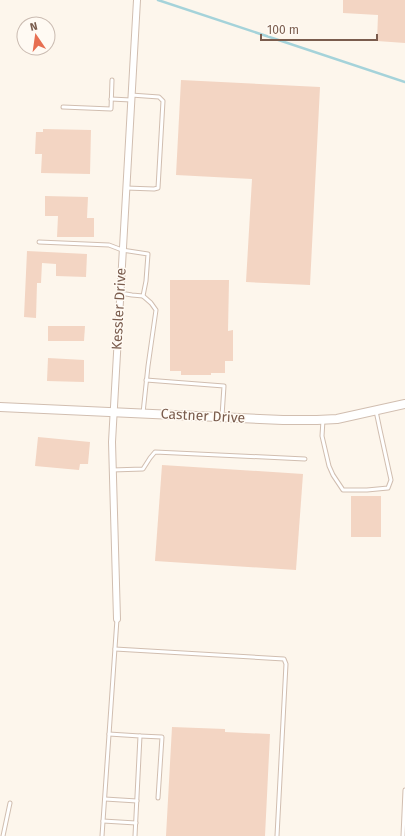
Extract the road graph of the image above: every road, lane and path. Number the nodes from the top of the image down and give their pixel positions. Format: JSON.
{"nodes":[{"id":1,"x":137,"y":0,"type":"edge"},
{"id":2,"x":112,"y":80,"type":"dead end"},
{"id":3,"x":131,"y":98,"type":"junction"},
{"id":4,"x":111,"y":100,"type":"junction"},
{"id":5,"x":63,"y":107,"type":"dead end"},
{"id":6,"x":126,"y":188,"type":"junction"},
{"id":7,"x":39,"y":242,"type":"dead end"},
{"id":8,"x":122,"y":250,"type":"junction"},
{"id":9,"x":120,"y":293,"type":"junction"},
{"id":10,"x":143,"y":296,"type":"junction"},
{"id":11,"x":146,"y":380,"type":"junction"},
{"id":12,"x":405,"y":404,"type":"edge"},
{"id":13,"x":0,"y":406,"type":"edge"},
{"id":14,"x":376,"y":410,"type":"junction"},
{"id":15,"x":113,"y":412,"type":"junction"},
{"id":16,"x":143,"y":414,"type":"junction"},
{"id":17,"x":222,"y":417,"type":"junction"},
{"id":18,"x":323,"y":420,"type":"junction"},
{"id":19,"x":305,"y":459,"type":"dead end"},
{"id":20,"x":112,"y":470,"type":"junction"},
{"id":21,"x":117,"y":619,"type":"joint"},
{"id":22,"x":115,"y":649,"type":"junction"},
{"id":23,"x":109,"y":734,"type":"junction"},
{"id":24,"x":140,"y":736,"type":"junction"},
{"id":25,"x":405,"y":790,"type":"edge"},
{"id":26,"x":158,"y":798,"type":"dead end"},
{"id":27,"x":105,"y":799,"type":"junction"},
{"id":28,"x":137,"y":802,"type":"junction"},
{"id":29,"x":10,"y":803,"type":"dead end"},
{"id":30,"x":103,"y":822,"type":"junction"},
{"id":31,"x":136,"y":823,"type":"junction"},
{"id":32,"x":3,"y":836,"type":"edge"},
{"id":33,"x":102,"y":836,"type":"edge"},
{"id":34,"x":135,"y":836,"type":"edge"},
{"id":35,"x":277,"y":836,"type":"edge"},
{"id":36,"x":403,"y":836,"type":"edge"}],
"edges":[{"from":1,"to":3,"type":"street","name":"Kessler Drive"},
{"from":2,"to":4,"type":"lane"},
{"from":3,"to":4,"type":"lane"},
{"from":3,"to":6,"type":"street","name":"Kessler Drive"},
{"from":3,"to":6,"type":"lane"},
{"from":4,"to":5,"type":"lane"},
{"from":6,"to":8,"type":"street","name":"Kessler Drive"},
{"from":7,"to":8,"type":"lane"},
{"from":8,"to":9,"type":"street","name":"Kessler Drive"},
{"from":8,"to":10,"type":"lane"},
{"from":9,"to":10,"type":"lane"},
{"from":9,"to":15,"type":"street","name":"Kessler Drive"},
{"from":10,"to":11,"type":"lane"},
{"from":11,"to":16,"type":"lane"},
{"from":11,"to":17,"type":"lane"},
{"from":12,"to":14,"type":"street","name":"Castner Drive"},
{"from":13,"to":15,"type":"street","name":"Castner Drive"},
{"from":14,"to":18,"type":"street","name":"Castner Drive"},
{"from":14,"to":18,"type":"lane"},
{"from":15,"to":16,"type":"street","name":"Castner Drive"},
{"from":15,"to":20,"type":"street","name":"Kessler Drive"},
{"from":16,"to":17,"type":"street","name":"Castner Drive"},
{"from":17,"to":18,"type":"street","name":"Castner Drive"},
{"from":19,"to":20,"type":"lane"},
{"from":20,"to":21,"type":"street","name":"Kessler Drive"},
{"from":21,"to":22,"type":"lane"},
{"from":22,"to":23,"type":"lane"},
{"from":22,"to":35,"type":"lane"},
{"from":23,"to":24,"type":"lane"},
{"from":23,"to":27,"type":"lane"},
{"from":24,"to":26,"type":"lane"},
{"from":24,"to":28,"type":"lane"},
{"from":25,"to":36,"type":"lane"},
{"from":27,"to":28,"type":"lane"},
{"from":27,"to":30,"type":"lane"},
{"from":28,"to":31,"type":"lane"},
{"from":29,"to":32,"type":"lane"},
{"from":30,"to":31,"type":"lane"},
{"from":30,"to":33,"type":"lane"},
{"from":31,"to":34,"type":"lane"}]}
